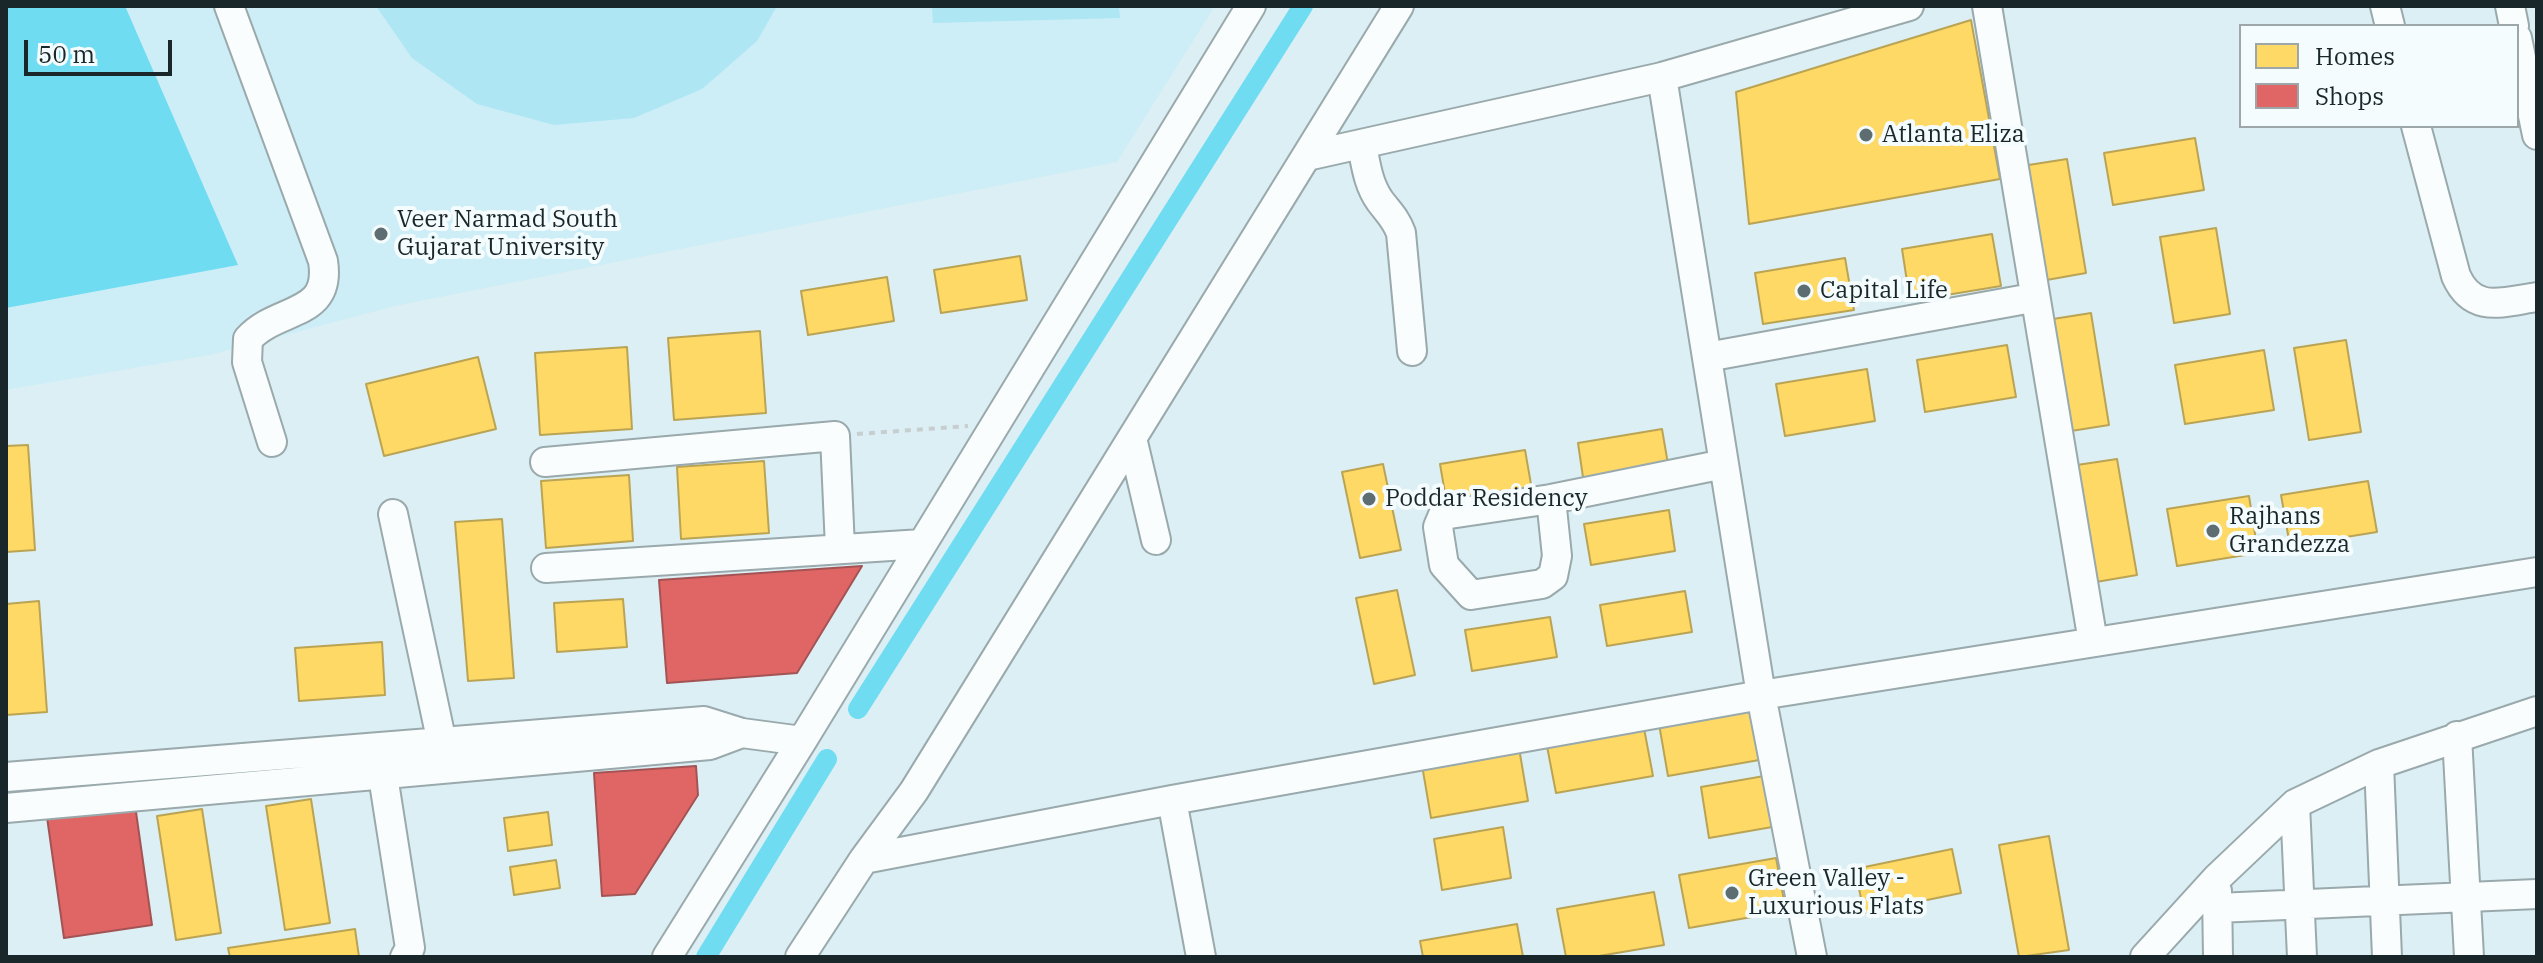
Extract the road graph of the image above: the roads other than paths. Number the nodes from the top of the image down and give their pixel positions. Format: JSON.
{"nodes":[{"id":1,"x":229,"y":6,"type":"edge"},
{"id":2,"x":1251,"y":6,"type":"edge"},
{"id":3,"x":1399,"y":6,"type":"edge"},
{"id":4,"x":1909,"y":6,"type":"edge"},
{"id":5,"x":1987,"y":6,"type":"edge"},
{"id":6,"x":2519,"y":48,"type":"edge"},
{"id":7,"x":1662,"y":77,"type":"junction"},
{"id":8,"x":2417,"y":128,"type":"edge"},
{"id":9,"x":2537,"y":135,"type":"edge"},
{"id":10,"x":1362,"y":146,"type":"junction"},
{"id":11,"x":1307,"y":156,"type":"junction"},
{"id":12,"x":2537,"y":297,"type":"edge"},
{"id":13,"x":2021,"y":300,"type":"dead end"},
{"id":14,"x":1412,"y":351,"type":"dead end"},
{"id":15,"x":1707,"y":357,"type":"junction"},
{"id":16,"x":1132,"y":438,"type":"junction"},
{"id":17,"x":272,"y":442,"type":"dead end"},
{"id":18,"x":545,"y":462,"type":"dead end"},
{"id":19,"x":1724,"y":464,"type":"junction"},
{"id":20,"x":1551,"y":499,"type":"junction"},
{"id":21,"x":393,"y":514,"type":"dead end"},
{"id":22,"x":1156,"y":540,"type":"dead end"},
{"id":23,"x":922,"y":544,"type":"junction"},
{"id":24,"x":840,"y":548,"type":"junction"},
{"id":25,"x":546,"y":568,"type":"dead end"},
{"id":26,"x":2537,"y":572,"type":"edge"},
{"id":27,"x":2093,"y":642,"type":"junction"},
{"id":28,"x":1761,"y":695,"type":"junction"},
{"id":29,"x":2537,"y":711,"type":"edge"},
{"id":30,"x":742,"y":733,"type":"junction"},
{"id":31,"x":2457,"y":736,"type":"junction"},
{"id":32,"x":802,"y":741,"type":"junction"},
{"id":33,"x":442,"y":743,"type":"junction"},
{"id":34,"x":2379,"y":764,"type":"junction"},
{"id":35,"x":383,"y":776,"type":"junction"},
{"id":36,"x":6,"y":777,"type":"edge"},
{"id":37,"x":1172,"y":800,"type":"junction"},
{"id":38,"x":2295,"y":804,"type":"junction"},
{"id":39,"x":6,"y":808,"type":"edge"},
{"id":40,"x":864,"y":859,"type":"junction"},
{"id":41,"x":2217,"y":878,"type":"junction"},
{"id":42,"x":2537,"y":894,"type":"edge"},
{"id":43,"x":2466,"y":899,"type":"junction"},
{"id":44,"x":2383,"y":901,"type":"junction"},
{"id":45,"x":2299,"y":905,"type":"junction"},
{"id":46,"x":2217,"y":908,"type":"junction"},
{"id":47,"x":405,"y":957,"type":"edge"},
{"id":48,"x":667,"y":957,"type":"edge"},
{"id":49,"x":800,"y":957,"type":"edge"},
{"id":50,"x":1201,"y":957,"type":"edge"},
{"id":51,"x":1812,"y":957,"type":"edge"},
{"id":52,"x":2145,"y":957,"type":"edge"},
{"id":53,"x":2218,"y":957,"type":"edge"},
{"id":54,"x":2302,"y":957,"type":"edge"},
{"id":55,"x":2387,"y":957,"type":"edge"},
{"id":56,"x":2469,"y":957,"type":"edge"}],
"edges":[{"from":1,"to":17,"type":"street"},
{"from":2,"to":23,"type":"street"},
{"from":3,"to":11,"type":"street"},
{"from":4,"to":7,"type":"street"},
{"from":5,"to":27,"type":"street"},
{"from":6,"to":9,"type":"street"},
{"from":7,"to":10,"type":"street"},
{"from":7,"to":15,"type":"street"},
{"from":8,"to":12,"type":"street"},
{"from":10,"to":11,"type":"street"},
{"from":10,"to":14,"type":"street"},
{"from":11,"to":16,"type":"street"},
{"from":13,"to":15,"type":"street"},
{"from":15,"to":19,"type":"street"},
{"from":16,"to":22,"type":"street"},
{"from":16,"to":40,"type":"street"},
{"from":18,"to":24,"type":"street"},
{"from":19,"to":20,"type":"street"},
{"from":19,"to":28,"type":"street"},
{"from":20,"to":20,"type":"street"},
{"from":21,"to":33,"type":"street"},
{"from":23,"to":24,"type":"street"},
{"from":23,"to":32,"type":"street"},
{"from":24,"to":25,"type":"street"},
{"from":26,"to":27,"type":"street"},
{"from":27,"to":28,"type":"street"},
{"from":28,"to":37,"type":"street"},
{"from":28,"to":51,"type":"street"},
{"from":29,"to":31,"type":"street"},
{"from":30,"to":32,"type":"street"},
{"from":30,"to":33,"type":"street"},
{"from":30,"to":35,"type":"street"},
{"from":31,"to":34,"type":"street"},
{"from":31,"to":43,"type":"street"},
{"from":32,"to":48,"type":"street"},
{"from":33,"to":36,"type":"street"},
{"from":34,"to":38,"type":"street"},
{"from":34,"to":44,"type":"street"},
{"from":35,"to":39,"type":"street"},
{"from":35,"to":47,"type":"street"},
{"from":37,"to":40,"type":"street"},
{"from":37,"to":50,"type":"street"},
{"from":38,"to":41,"type":"street"},
{"from":38,"to":45,"type":"street"},
{"from":40,"to":49,"type":"street"},
{"from":41,"to":46,"type":"street"},
{"from":41,"to":52,"type":"street"},
{"from":42,"to":43,"type":"street"},
{"from":43,"to":44,"type":"street"},
{"from":43,"to":56,"type":"street"},
{"from":44,"to":45,"type":"street"},
{"from":44,"to":55,"type":"street"},
{"from":45,"to":46,"type":"street"},
{"from":45,"to":54,"type":"street"},
{"from":46,"to":53,"type":"street"}]}
